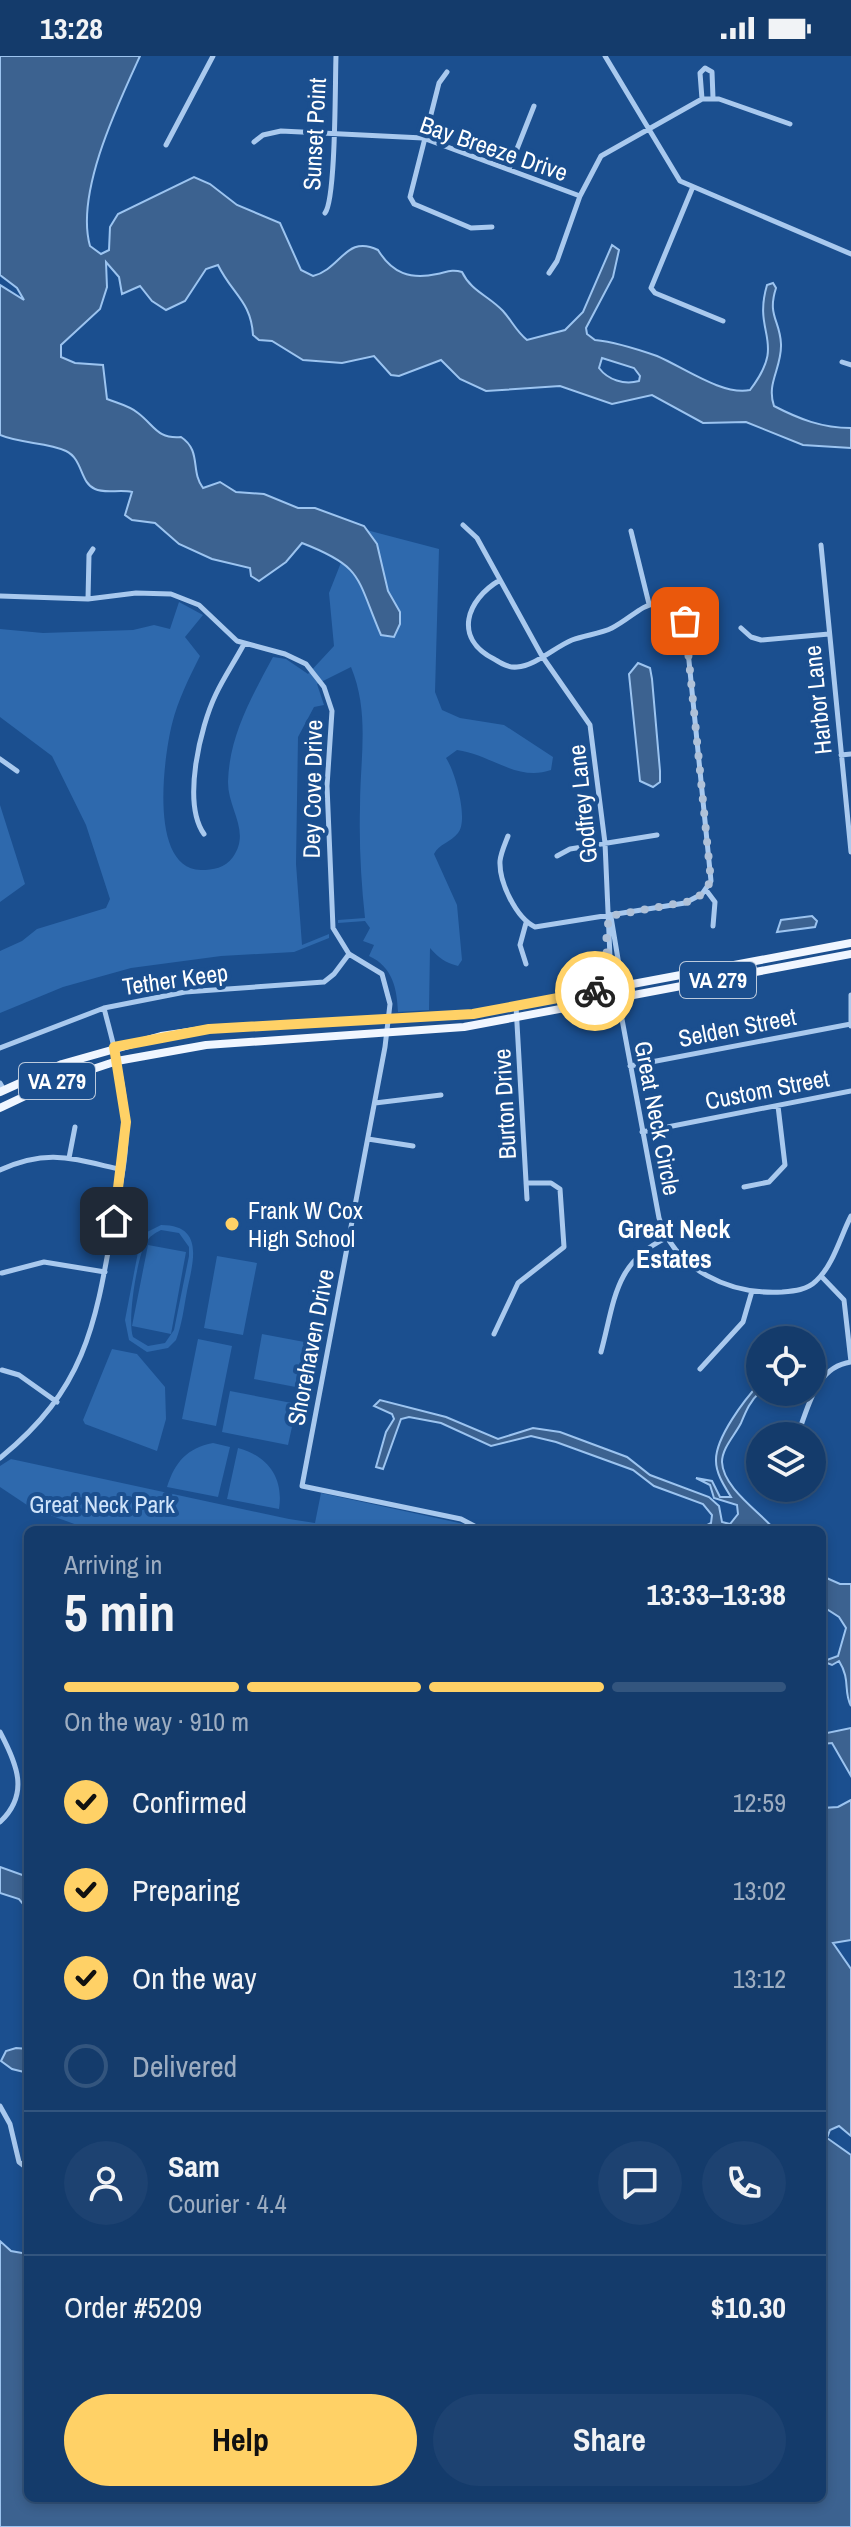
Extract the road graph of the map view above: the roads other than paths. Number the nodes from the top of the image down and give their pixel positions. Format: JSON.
{"nodes":[{"id":1,"x":213,"y":56,"type":"edge"},
{"id":2,"x":336,"y":56,"type":"edge"},
{"id":3,"x":605,"y":56,"type":"edge"},
{"id":4,"x":447,"y":72,"type":"dead end"},
{"id":5,"x":713,"y":98,"type":"junction"},
{"id":6,"x":702,"y":99,"type":"junction"},
{"id":7,"x":534,"y":106,"type":"dead end"},
{"id":8,"x":790,"y":124,"type":"dead end"},
{"id":9,"x":647,"y":128,"type":"junction"},
{"id":10,"x":333,"y":133,"type":"junction"},
{"id":11,"x":423,"y":138,"type":"junction"},
{"id":12,"x":254,"y":142,"type":"dead end"},
{"id":13,"x":166,"y":145,"type":"dead end"},
{"id":14,"x":509,"y":169,"type":"junction"},
{"id":15,"x":692,"y":189,"type":"junction"},
{"id":16,"x":580,"y":196,"type":"junction"},
{"id":17,"x":325,"y":213,"type":"dead end"},
{"id":18,"x":492,"y":227,"type":"dead end"},
{"id":19,"x":851,"y":254,"type":"edge"},
{"id":20,"x":549,"y":273,"type":"dead end"},
{"id":21,"x":723,"y":321,"type":"dead end"},
{"id":22,"x":842,"y":362,"type":"dead end"},
{"id":23,"x":851,"y":365,"type":"edge"},
{"id":24,"x":463,"y":525,"type":"dead end"},
{"id":25,"x":631,"y":531,"type":"dead end"},
{"id":26,"x":821,"y":545,"type":"dead end"},
{"id":27,"x":93,"y":549,"type":"dead end"},
{"id":28,"x":500,"y":580,"type":"junction"},
{"id":29,"x":0,"y":596,"type":"edge"},
{"id":30,"x":88,"y":599,"type":"junction"},
{"id":31,"x":649,"y":604,"type":"junction"},
{"id":32,"x":741,"y":628,"type":"dead end"},
{"id":33,"x":829,"y":634,"type":"junction"},
{"id":34,"x":244,"y":644,"type":"junction"},
{"id":35,"x":542,"y":656,"type":"junction"},
{"id":36,"x":851,"y":754,"type":"edge"},
{"id":37,"x":841,"y":755,"type":"junction"},
{"id":38,"x":0,"y":759,"type":"edge"},
{"id":39,"x":17,"y":771,"type":"dead end"},
{"id":40,"x":204,"y":834,"type":"dead end"},
{"id":41,"x":657,"y":835,"type":"dead end"},
{"id":42,"x":508,"y":836,"type":"dead end"},
{"id":43,"x":605,"y":843,"type":"junction"},
{"id":44,"x":851,"y":852,"type":"edge"},
{"id":45,"x":557,"y":856,"type":"dead end"},
{"id":46,"x":706,"y":890,"type":"junction"},
{"id":47,"x":610,"y":916,"type":"junction"},
{"id":48,"x":526,"y":923,"type":"junction"},
{"id":49,"x":713,"y":926,"type":"dead end"},
{"id":50,"x":851,"y":943,"type":"edge"},
{"id":51,"x":349,"y":954,"type":"junction"},
{"id":52,"x":851,"y":954,"type":"edge"},
{"id":53,"x":526,"y":964,"type":"dead end"},
{"id":54,"x":616,"y":987,"type":"junction"},
{"id":55,"x":851,"y":995,"type":"edge"},
{"id":56,"x":618,"y":999,"type":"junction"},
{"id":57,"x":516,"y":1006,"type":"junction"},
{"id":58,"x":104,"y":1008,"type":"junction"},
{"id":59,"x":517,"y":1018,"type":"junction"},
{"id":60,"x":389,"y":1020,"type":"junction"},
{"id":61,"x":851,"y":1026,"type":"edge"},
{"id":62,"x":388,"y":1031,"type":"junction"},
{"id":63,"x":114,"y":1047,"type":"junction"},
{"id":64,"x":0,"y":1048,"type":"edge"},
{"id":65,"x":117,"y":1061,"type":"junction"},
{"id":66,"x":630,"y":1066,"type":"junction"},
{"id":67,"x":1,"y":1088,"type":"edge"},
{"id":68,"x":851,"y":1091,"type":"edge"},
{"id":69,"x":441,"y":1095,"type":"dead end"},
{"id":70,"x":375,"y":1103,"type":"junction"},
{"id":71,"x":778,"y":1106,"type":"junction"},
{"id":72,"x":0,"y":1108,"type":"edge"},
{"id":73,"x":75,"y":1127,"type":"dead end"},
{"id":74,"x":642,"y":1132,"type":"junction"},
{"id":75,"x":368,"y":1139,"type":"junction"},
{"id":76,"x":413,"y":1146,"type":"dead end"},
{"id":77,"x":69,"y":1158,"type":"junction"},
{"id":78,"x":0,"y":1170,"type":"edge"},
{"id":79,"x":123,"y":1170,"type":"junction"},
{"id":80,"x":526,"y":1183,"type":"junction"},
{"id":81,"x":744,"y":1187,"type":"dead end"},
{"id":82,"x":527,"y":1199,"type":"dead end"},
{"id":83,"x":851,"y":1216,"type":"edge"},
{"id":84,"x":666,"y":1238,"type":"junction"},
{"id":85,"x":105,"y":1272,"type":"junction"},
{"id":86,"x":2,"y":1273,"type":"edge"},
{"id":87,"x":821,"y":1276,"type":"junction"},
{"id":88,"x":752,"y":1291,"type":"junction"},
{"id":89,"x":494,"y":1334,"type":"dead end"},
{"id":90,"x":601,"y":1352,"type":"dead end"},
{"id":91,"x":851,"y":1362,"type":"edge"},
{"id":92,"x":700,"y":1369,"type":"dead end"},
{"id":93,"x":2,"y":1370,"type":"edge"},
{"id":94,"x":57,"y":1402,"type":"junction"},
{"id":95,"x":803,"y":1422,"type":"edge"},
{"id":96,"x":0,"y":1458,"type":"edge"},
{"id":97,"x":474,"y":1526,"type":"edge"},
{"id":98,"x":0,"y":1732,"type":"edge"},
{"id":99,"x":0,"y":1822,"type":"edge"},
{"id":100,"x":0,"y":2106,"type":"edge"},
{"id":101,"x":24,"y":2166,"type":"edge"}],
"edges":[{"from":1,"to":13,"type":"street"},
{"from":2,"to":10,"type":"street","name":"Sunset Point"},
{"from":3,"to":9,"type":"street"},
{"from":4,"to":11,"type":"street"},
{"from":5,"to":6,"type":"street"},
{"from":5,"to":6,"type":"street"},
{"from":5,"to":8,"type":"street"},
{"from":6,"to":9,"type":"street"},
{"from":7,"to":14,"type":"street"},
{"from":9,"to":15,"type":"street"},
{"from":9,"to":16,"type":"street"},
{"from":10,"to":11,"type":"street","name":"Bay Breeze Drive"},
{"from":10,"to":12,"type":"street","name":"Bay Breeze Drive"},
{"from":10,"to":17,"type":"street","name":"Sunset Point"},
{"from":11,"to":14,"type":"street","name":"Bay Breeze Drive"},
{"from":11,"to":18,"type":"street"},
{"from":14,"to":16,"type":"street","name":"Bay Breeze Drive"},
{"from":15,"to":19,"type":"street"},
{"from":15,"to":21,"type":"street"},
{"from":16,"to":20,"type":"street"},
{"from":22,"to":23,"type":"street"},
{"from":24,"to":28,"type":"street","name":"Godfrey Lane"},
{"from":25,"to":31,"type":"street"},
{"from":26,"to":33,"type":"street","name":"Harbor Lane"},
{"from":27,"to":30,"type":"street"},
{"from":28,"to":35,"type":"street","name":"Godfrey Lane"},
{"from":28,"to":35,"type":"street"},
{"from":29,"to":30,"type":"street","name":"Dey Cove Drive"},
{"from":30,"to":34,"type":"street","name":"Dey Cove Drive"},
{"from":31,"to":35,"type":"street"},
{"from":31,"to":46,"type":"street"},
{"from":32,"to":33,"type":"street"},
{"from":33,"to":37,"type":"street","name":"Harbor Lane"},
{"from":34,"to":40,"type":"street"},
{"from":34,"to":51,"type":"street","name":"Dey Cove Drive"},
{"from":35,"to":43,"type":"street","name":"Godfrey Lane"},
{"from":36,"to":37,"type":"street"},
{"from":37,"to":44,"type":"street","name":"Harbor Lane"},
{"from":38,"to":39,"type":"street"},
{"from":41,"to":43,"type":"street"},
{"from":42,"to":48,"type":"street"},
{"from":43,"to":45,"type":"street"},
{"from":43,"to":47,"type":"street","name":"Godfrey Lane"},
{"from":46,"to":47,"type":"street"},
{"from":46,"to":49,"type":"street"},
{"from":47,"to":48,"type":"street"},
{"from":47,"to":54,"type":"street","name":"Godfrey Lane"},
{"from":47,"to":54,"type":"street","name":"Godfrey Lane"},
{"from":48,"to":53,"type":"street"},
{"from":50,"to":54,"type":"main road","number":"VA 279"},
{"from":51,"to":58,"type":"street","name":"Tether Keep"},
{"from":51,"to":60,"type":"street"},
{"from":52,"to":56,"type":"main road","number":"VA 279"},
{"from":54,"to":56,"type":"street","name":"Godfrey Lane"},
{"from":54,"to":57,"type":"main road","number":"VA 279"},
{"from":55,"to":61,"type":"street"},
{"from":56,"to":59,"type":"main road","number":"VA 279"},
{"from":56,"to":66,"type":"street","name":"Great Neck Circle"},
{"from":57,"to":59,"type":"street","name":"Burton Drive"},
{"from":57,"to":60,"type":"main road","number":"VA 279"},
{"from":58,"to":63,"type":"street"},
{"from":58,"to":64,"type":"street","name":"Tether Keep"},
{"from":59,"to":62,"type":"main road","number":"VA 279"},
{"from":59,"to":80,"type":"street","name":"Burton Drive"},
{"from":60,"to":62,"type":"street"},
{"from":60,"to":63,"type":"main road","number":"VA 279"},
{"from":61,"to":66,"type":"street","name":"Selden Street"},
{"from":62,"to":65,"type":"main road","number":"VA 279"},
{"from":62,"to":70,"type":"street","name":"Shorehaven Drive"},
{"from":63,"to":65,"type":"street"},
{"from":63,"to":67,"type":"main road","number":"VA 279"},
{"from":65,"to":72,"type":"main road","number":"VA 279"},
{"from":65,"to":79,"type":"street"},
{"from":66,"to":74,"type":"street","name":"Great Neck Circle"},
{"from":68,"to":71,"type":"street","name":"Custom Street"},
{"from":69,"to":70,"type":"street"},
{"from":70,"to":75,"type":"street","name":"Shorehaven Drive"},
{"from":71,"to":74,"type":"street","name":"Custom Street"},
{"from":71,"to":81,"type":"street"},
{"from":73,"to":77,"type":"street"},
{"from":74,"to":84,"type":"street","name":"Great Neck Circle"},
{"from":75,"to":76,"type":"street"},
{"from":75,"to":97,"type":"street","name":"Shorehaven Drive"},
{"from":77,"to":78,"type":"street"},
{"from":77,"to":79,"type":"street"},
{"from":79,"to":85,"type":"street"},
{"from":80,"to":82,"type":"street","name":"Burton Drive"},
{"from":80,"to":89,"type":"street"},
{"from":83,"to":87,"type":"street"},
{"from":84,"to":88,"type":"street"},
{"from":84,"to":90,"type":"street"},
{"from":85,"to":86,"type":"street"},
{"from":85,"to":94,"type":"street"},
{"from":87,"to":88,"type":"street"},
{"from":87,"to":91,"type":"street"},
{"from":88,"to":92,"type":"street"},
{"from":91,"to":95,"type":"street"},
{"from":93,"to":94,"type":"street"},
{"from":94,"to":96,"type":"street"},
{"from":98,"to":99,"type":"street"},
{"from":100,"to":101,"type":"street"}]}
